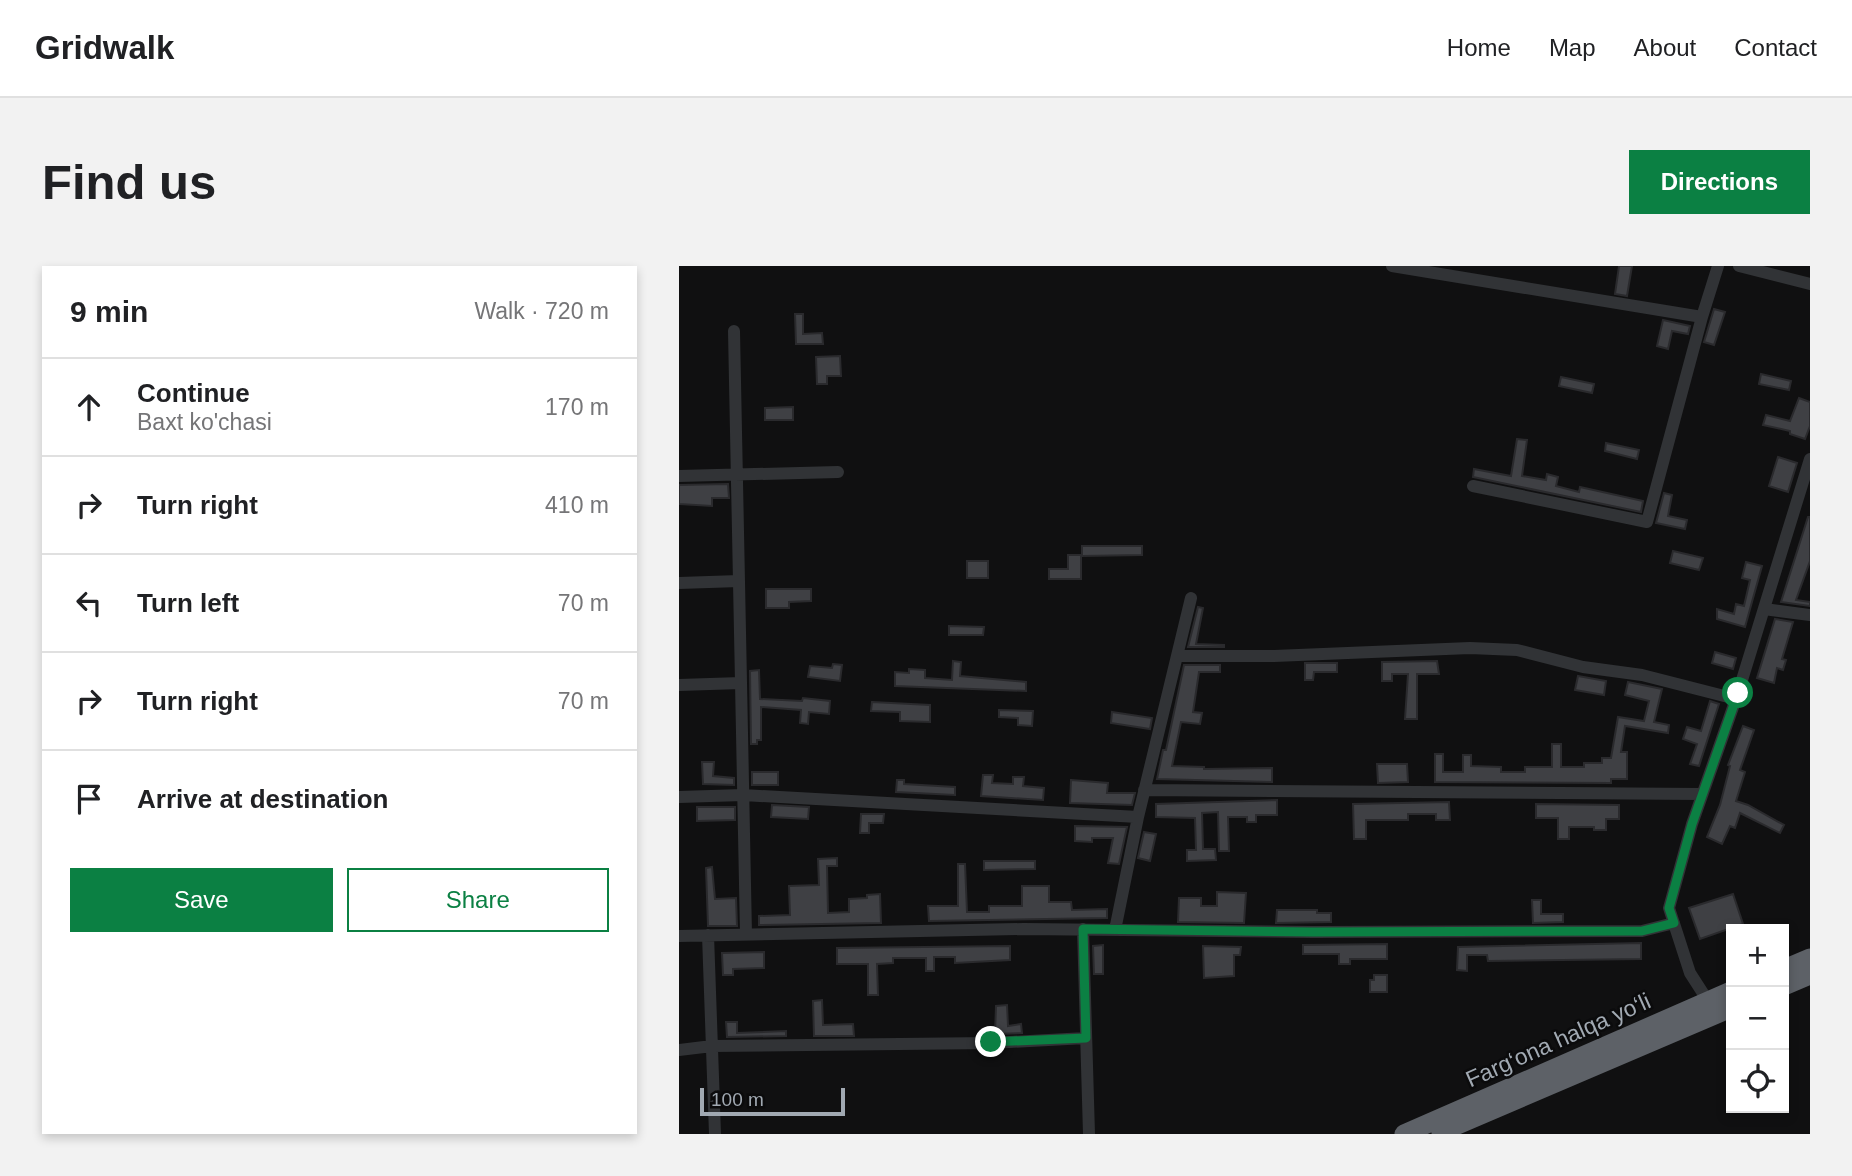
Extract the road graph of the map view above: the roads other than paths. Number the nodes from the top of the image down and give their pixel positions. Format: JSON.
{"nodes":[{"id":1,"x":1392,"y":266,"type":"edge"},
{"id":2,"x":1718,"y":266,"type":"edge"},
{"id":3,"x":1739,"y":266,"type":"edge"},
{"id":4,"x":1810,"y":284,"type":"edge"},
{"id":5,"x":1702,"y":317,"type":"junction"},
{"id":6,"x":734,"y":331,"type":"dead end"},
{"id":7,"x":1810,"y":459,"type":"edge"},
{"id":8,"x":838,"y":472,"type":"dead end"},
{"id":9,"x":679,"y":476,"type":"edge"},
{"id":10,"x":737,"y":476,"type":"junction"},
{"id":11,"x":1473,"y":486,"type":"dead end"},
{"id":12,"x":739,"y":581,"type":"junction"},
{"id":13,"x":679,"y":583,"type":"edge"},
{"id":14,"x":1191,"y":598,"type":"dead end"},
{"id":15,"x":1764,"y":609,"type":"junction"},
{"id":16,"x":1810,"y":615,"type":"edge"},
{"id":17,"x":1177,"y":656,"type":"junction"},
{"id":18,"x":741,"y":683,"type":"junction"},
{"id":19,"x":679,"y":685,"type":"edge"},
{"id":20,"x":1736,"y":699,"type":"junction"},
{"id":21,"x":1145,"y":790,"type":"junction"},
{"id":22,"x":1702,"y":794,"type":"junction"},
{"id":23,"x":743,"y":795,"type":"junction"},
{"id":24,"x":679,"y":797,"type":"edge"},
{"id":25,"x":1138,"y":817,"type":"junction"},
{"id":26,"x":1674,"y":923,"type":"junction"},
{"id":27,"x":1083,"y":929,"type":"junction"},
{"id":28,"x":1115,"y":930,"type":"junction"},
{"id":29,"x":746,"y":934,"type":"junction"},
{"id":30,"x":708,"y":935,"type":"junction"},
{"id":31,"x":679,"y":936,"type":"edge"},
{"id":32,"x":1810,"y":958,"type":"edge"},
{"id":33,"x":1789,"y":967,"type":"edge"},
{"id":34,"x":1810,"y":975,"type":"edge"},
{"id":35,"x":1789,"y":984,"type":"edge"},
{"id":36,"x":1726,"y":993,"type":"edge"},
{"id":37,"x":1708,"y":1002,"type":"junction"},
{"id":38,"x":1726,"y":1010,"type":"edge"},
{"id":39,"x":1086,"y":1038,"type":"junction"},
{"id":40,"x":712,"y":1046,"type":"junction"},
{"id":41,"x":679,"y":1050,"type":"edge"},
{"id":42,"x":715,"y":1134,"type":"edge"},
{"id":43,"x":1089,"y":1134,"type":"edge"},
{"id":44,"x":1403,"y":1134,"type":"edge"},
{"id":45,"x":1437,"y":1134,"type":"edge"}],
"edges":[{"from":1,"to":5,"type":"street"},
{"from":2,"to":5,"type":"street"},
{"from":3,"to":4,"type":"street"},
{"from":5,"to":11,"type":"street"},
{"from":6,"to":10,"type":"street"},
{"from":7,"to":15,"type":"street"},
{"from":8,"to":10,"type":"street"},
{"from":9,"to":10,"type":"street"},
{"from":10,"to":12,"type":"street"},
{"from":12,"to":13,"type":"street"},
{"from":12,"to":18,"type":"street"},
{"from":14,"to":17,"type":"street"},
{"from":15,"to":16,"type":"street"},
{"from":15,"to":20,"type":"street"},
{"from":17,"to":20,"type":"street"},
{"from":17,"to":21,"type":"street"},
{"from":18,"to":19,"type":"street"},
{"from":18,"to":23,"type":"street"},
{"from":20,"to":22,"type":"street"},
{"from":21,"to":22,"type":"street"},
{"from":21,"to":25,"type":"street"},
{"from":22,"to":26,"type":"street"},
{"from":23,"to":24,"type":"street"},
{"from":23,"to":25,"type":"street"},
{"from":23,"to":29,"type":"street"},
{"from":25,"to":28,"type":"street"},
{"from":26,"to":28,"type":"street"},
{"from":26,"to":37,"type":"street"},
{"from":27,"to":28,"type":"street"},
{"from":27,"to":29,"type":"street"},
{"from":27,"to":39,"type":"street"},
{"from":29,"to":30,"type":"street"},
{"from":30,"to":31,"type":"street"},
{"from":30,"to":40,"type":"street"},
{"from":32,"to":33,"type":"highway"},
{"from":34,"to":35,"type":"highway"},
{"from":36,"to":37,"type":"highway","name":"Farg‘ona halqa yo‘li"},
{"from":37,"to":44,"type":"highway","name":"Farg‘ona halqa yo‘li"},
{"from":38,"to":45,"type":"highway","name":"Farg‘ona halqa yo‘li"},
{"from":39,"to":40,"type":"street"},
{"from":39,"to":43,"type":"street"},
{"from":40,"to":41,"type":"street"},
{"from":40,"to":42,"type":"street"}]}
